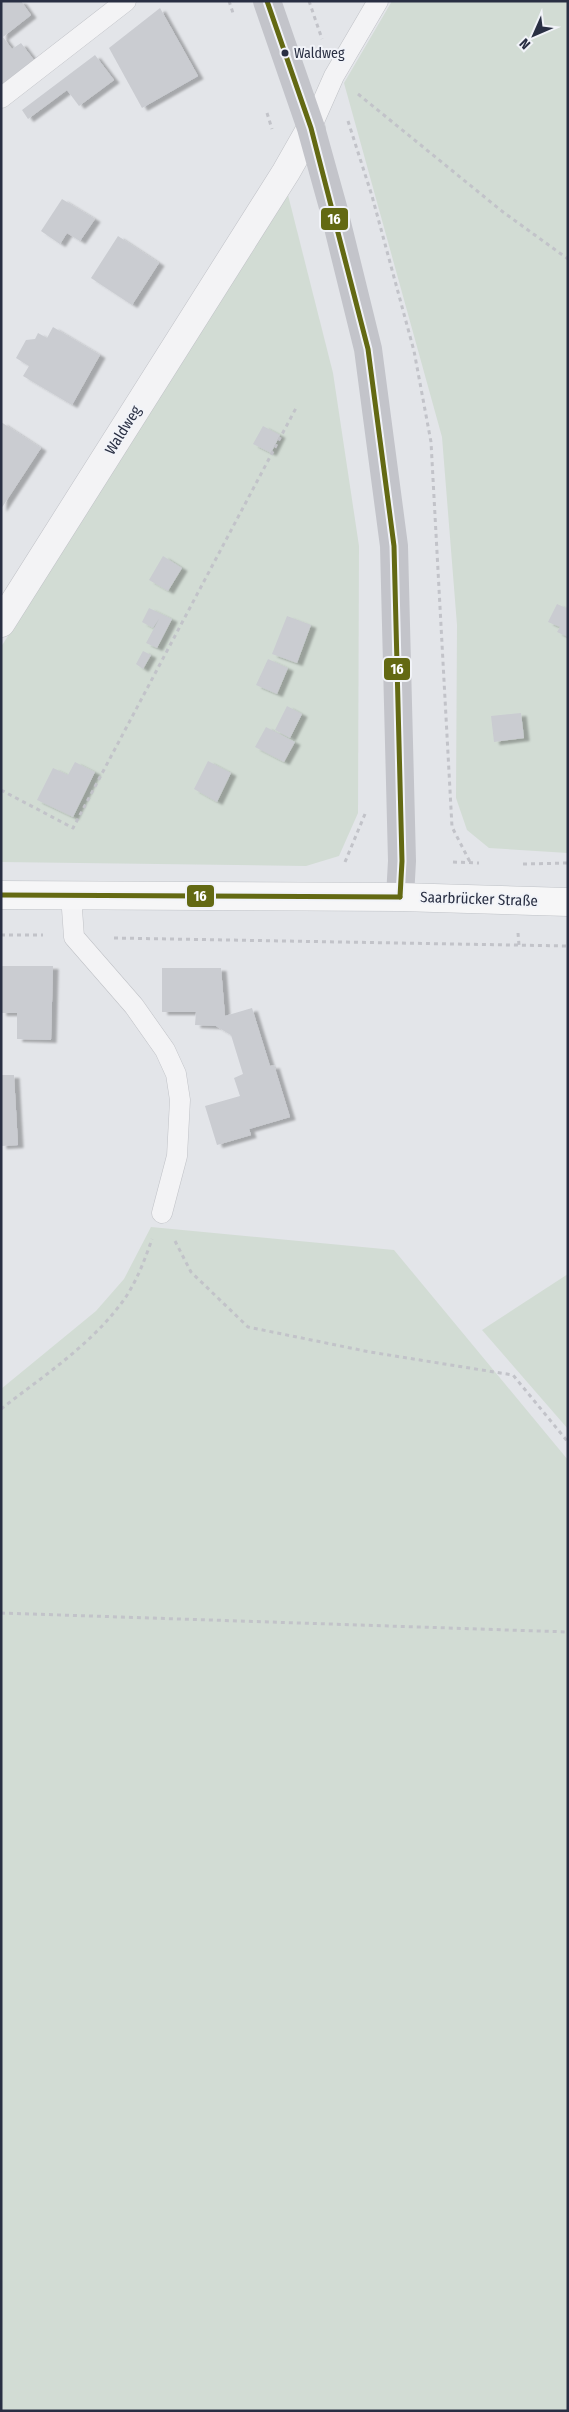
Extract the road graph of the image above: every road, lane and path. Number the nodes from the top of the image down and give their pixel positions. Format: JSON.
{"nodes":[{"id":1,"x":126,"y":1,"type":"edge"},
{"id":2,"x":229,"y":1,"type":"edge"},
{"id":3,"x":267,"y":1,"type":"edge"},
{"id":4,"x":378,"y":1,"type":"edge"},
{"id":5,"x":235,"y":19,"type":"dead end"},
{"id":6,"x":334,"y":76,"type":"junction"},
{"id":7,"x":1,"y":98,"type":"edge"},
{"id":8,"x":266,"y":108,"type":"dead end"},
{"id":9,"x":311,"y":128,"type":"junction"},
{"id":10,"x":286,"y":172,"type":"junction"},
{"id":11,"x":568,"y":259,"type":"edge"},
{"id":12,"x":296,"y":408,"type":"dead end"},
{"id":13,"x":1,"y":623,"type":"edge"},
{"id":14,"x":1,"y":790,"type":"edge"},
{"id":15,"x":365,"y":806,"type":"dead end"},
{"id":16,"x":345,"y":862,"type":"dead end"},
{"id":17,"x":568,"y":863,"type":"edge"},
{"id":18,"x":522,"y":864,"type":"dead end"},
{"id":19,"x":1,"y":895,"type":"edge"},
{"id":20,"x":71,"y":895,"type":"junction"},
{"id":21,"x":400,"y":896,"type":"junction"},
{"id":22,"x":568,"y":902,"type":"edge"},
{"id":23,"x":1,"y":935,"type":"edge"},
{"id":24,"x":74,"y":937,"type":"junction"},
{"id":25,"x":568,"y":946,"type":"edge"},
{"id":26,"x":162,"y":1213,"type":"junction"},
{"id":27,"x":1,"y":1409,"type":"edge"},
{"id":28,"x":568,"y":1442,"type":"edge"},
{"id":29,"x":1,"y":1613,"type":"edge"},
{"id":30,"x":568,"y":1632,"type":"edge"}],
"edges":[{"from":1,"to":7,"type":"lane"},
{"from":2,"to":5,"type":"path"},
{"from":3,"to":9,"type":"main road"},
{"from":4,"to":6,"type":"lane","name":"Waldweg"},
{"from":6,"to":9,"type":"lane","name":"Waldweg"},
{"from":6,"to":11,"type":"path"},
{"from":8,"to":10,"type":"path"},
{"from":9,"to":10,"type":"street","name":"Waldweg"},
{"from":9,"to":21,"type":"main road"},
{"from":10,"to":13,"type":"street","name":"Waldweg"},
{"from":12,"to":14,"type":"path"},
{"from":15,"to":16,"type":"path"},
{"from":17,"to":18,"type":"path"},
{"from":19,"to":20,"type":"main road","name":"Saarbrücker Straße"},
{"from":20,"to":21,"type":"main road","name":"Saarbrücker Straße"},
{"from":20,"to":24,"type":"lane"},
{"from":21,"to":22,"type":"main road","name":"Saarbrücker Straße"},
{"from":23,"to":24,"type":"path"},
{"from":24,"to":25,"type":"path"},
{"from":24,"to":26,"type":"lane"},
{"from":26,"to":27,"type":"path"},
{"from":26,"to":28,"type":"path"},
{"from":29,"to":30,"type":"path"}]}
